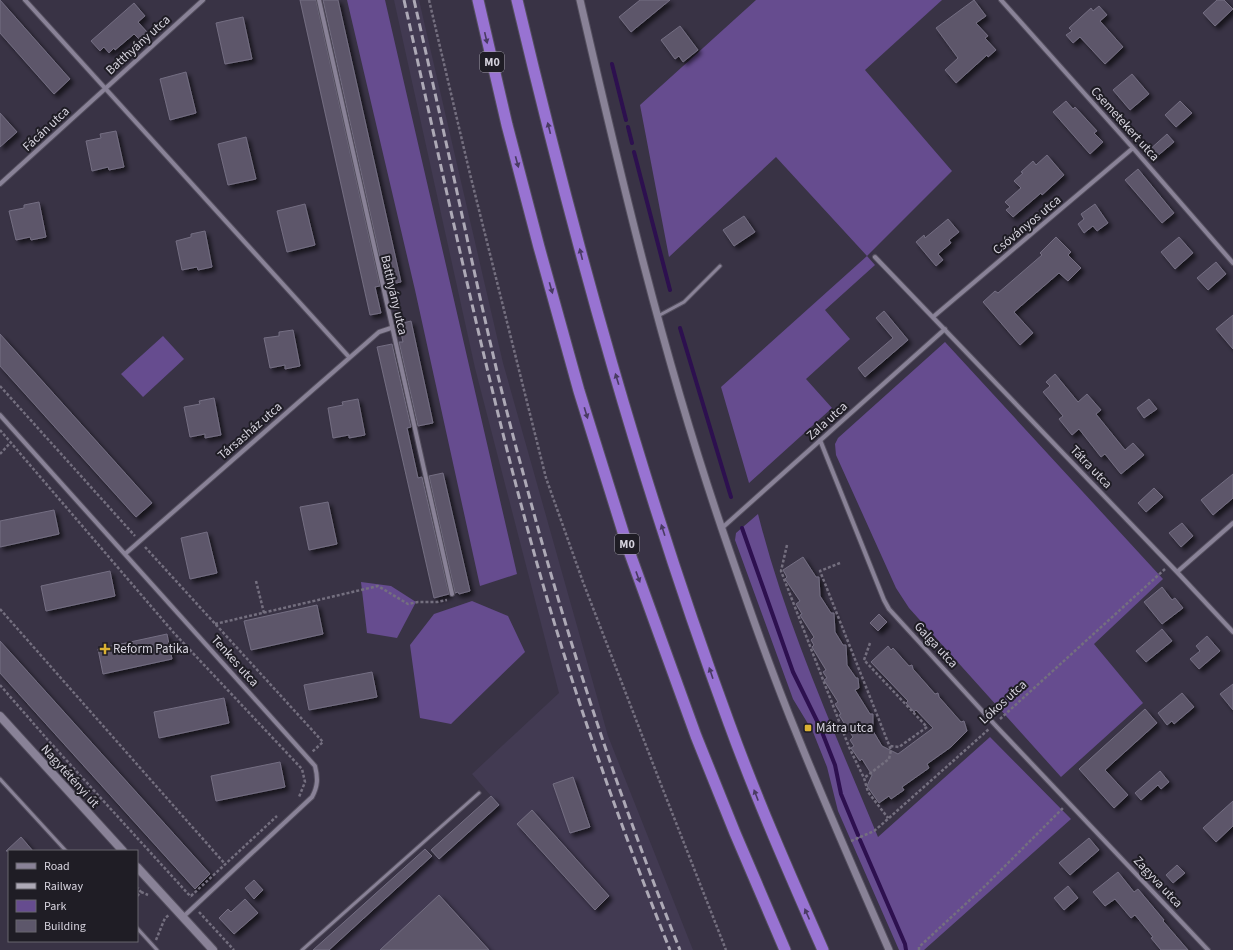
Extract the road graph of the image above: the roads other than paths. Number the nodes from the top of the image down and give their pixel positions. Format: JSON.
{"nodes":[{"id":1,"x":25,"y":0,"type":"edge"},
{"id":2,"x":202,"y":0,"type":"edge"},
{"id":3,"x":319,"y":0,"type":"edge"},
{"id":4,"x":478,"y":0,"type":"edge"},
{"id":5,"x":518,"y":0,"type":"edge"},
{"id":6,"x":580,"y":0,"type":"edge"},
{"id":7,"x":1001,"y":0,"type":"edge"},
{"id":8,"x":105,"y":88,"type":"junction"},
{"id":9,"x":1133,"y":148,"type":"junction"},
{"id":10,"x":0,"y":184,"type":"edge"},
{"id":11,"x":875,"y":257,"type":"dead end"},
{"id":12,"x":1233,"y":263,"type":"edge"},
{"id":13,"x":720,"y":266,"type":"dead end"},
{"id":14,"x":658,"y":316,"type":"junction"},
{"id":15,"x":933,"y":317,"type":"junction"},
{"id":16,"x":391,"y":328,"type":"junction"},
{"id":17,"x":945,"y":329,"type":"junction"},
{"id":18,"x":349,"y":357,"type":"junction"},
{"id":19,"x":0,"y":415,"type":"edge"},
{"id":20,"x":820,"y":440,"type":"junction"},
{"id":21,"x":1233,"y":523,"type":"edge"},
{"id":22,"x":722,"y":528,"type":"junction"},
{"id":23,"x":125,"y":554,"type":"junction"},
{"id":24,"x":1177,"y":572,"type":"junction"},
{"id":25,"x":452,"y":594,"type":"road end"},
{"id":26,"x":1233,"y":632,"type":"edge"},
{"id":27,"x":0,"y":716,"type":"edge"},
{"id":28,"x":0,"y":779,"type":"edge"},
{"id":29,"x":479,"y":793,"type":"dead end"},
{"id":30,"x":1093,"y":827,"type":"joint"},
{"id":31,"x":65,"y":850,"type":"edge"},
{"id":32,"x":122,"y":850,"type":"edge"},
{"id":33,"x":138,"y":868,"type":"edge"},
{"id":34,"x":183,"y":917,"type":"junction"},
{"id":35,"x":138,"y":929,"type":"edge"},
{"id":36,"x":157,"y":950,"type":"edge"},
{"id":37,"x":212,"y":950,"type":"edge"},
{"id":38,"x":302,"y":950,"type":"edge"},
{"id":39,"x":785,"y":950,"type":"edge"},
{"id":40,"x":823,"y":950,"type":"edge"},
{"id":41,"x":889,"y":950,"type":"edge"},
{"id":42,"x":1208,"y":950,"type":"edge"}],
"edges":[{"from":1,"to":8,"type":"street","name":"Batthyány utca"},
{"from":2,"to":8,"type":"street","name":"Batthyány utca"},
{"from":3,"to":16,"type":"street","name":"Batthyány utca"},
{"from":4,"to":39,"type":"highway","number":"M0","one_way":true},
{"from":40,"to":5,"type":"highway","one_way":true},
{"from":6,"to":14,"type":"street"},
{"from":7,"to":9,"type":"street","name":"Csemetekert utca"},
{"from":8,"to":10,"type":"street","name":"Fácán utca"},
{"from":8,"to":18,"type":"street","name":"Batthyány utca"},
{"from":9,"to":12,"type":"street","name":"Csemetekert utca"},
{"from":9,"to":15,"type":"street","name":"Csóványos utca"},
{"from":11,"to":15,"type":"street"},
{"from":13,"to":14,"type":"lane"},
{"from":14,"to":22,"type":"street"},
{"from":15,"to":17,"type":"street","name":"Tátra utca"},
{"from":16,"to":18,"type":"street","name":"Társasház utca"},
{"from":16,"to":25,"type":"street","name":"Batthyány utca"},
{"from":17,"to":20,"type":"street","name":"Zala utca"},
{"from":17,"to":24,"type":"street","name":"Tátra utca"},
{"from":18,"to":23,"type":"street","name":"Társasház utca"},
{"from":19,"to":23,"type":"street","name":"Tenkes utca"},
{"from":20,"to":22,"type":"street","name":"Zala utca"},
{"from":20,"to":30,"type":"street","name":"Galga utca"},
{"from":21,"to":24,"type":"street"},
{"from":22,"to":41,"type":"street"},
{"from":23,"to":34,"type":"street","name":"Tenkes utca"},
{"from":24,"to":26,"type":"street","name":"Tátra utca"},
{"from":27,"to":32,"type":"main road","name":"Nagytétényi út"},
{"from":28,"to":31,"type":"lane"},
{"from":29,"to":38,"type":"lane"},
{"from":30,"to":42,"type":"street","name":"Zagyva utca"},
{"from":33,"to":34,"type":"main road"},
{"from":34,"to":37,"type":"main road"},
{"from":35,"to":36,"type":"lane"}]}
